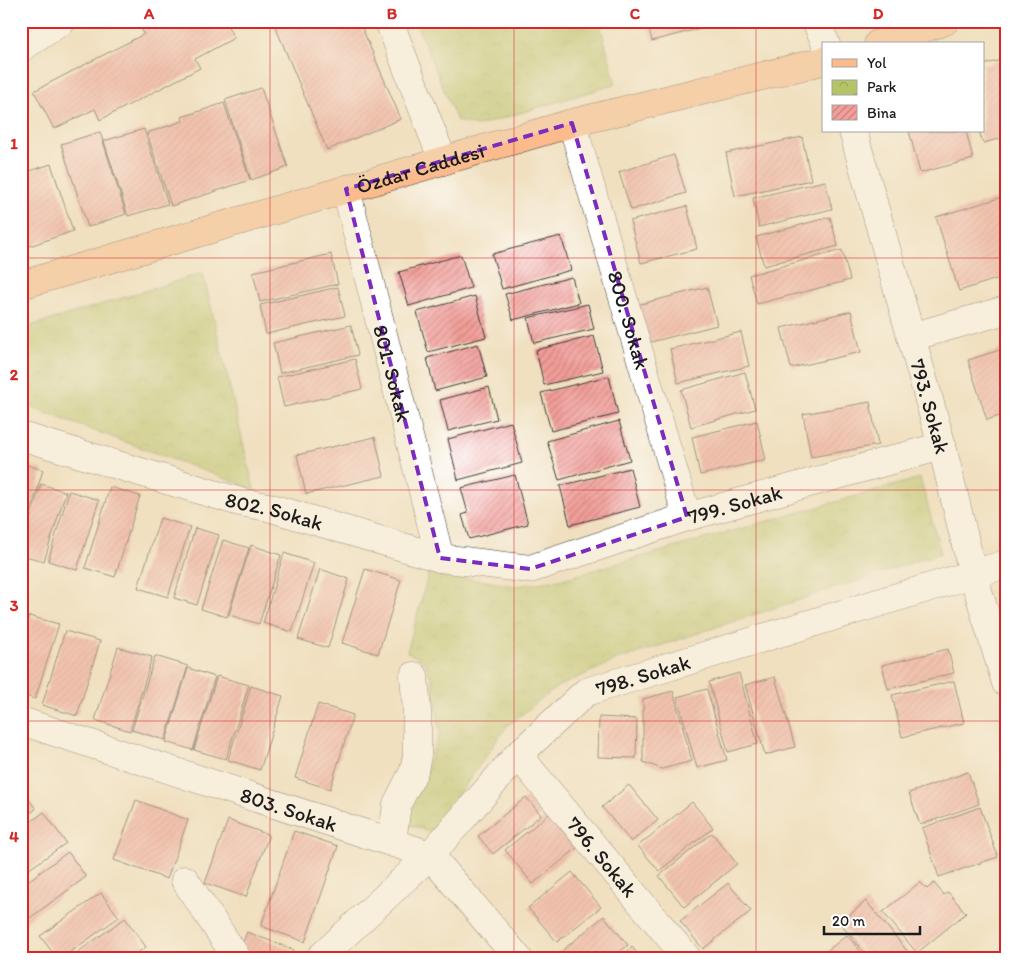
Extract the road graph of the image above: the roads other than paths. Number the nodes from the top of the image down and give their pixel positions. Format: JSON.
{"nodes":[{"id":1,"x":62,"y":21,"type":"edge"},
{"id":2,"x":390,"y":21,"type":"edge"},
{"id":3,"x":816,"y":21,"type":"edge"},
{"id":4,"x":945,"y":21,"type":"edge"},
{"id":5,"x":825,"y":42,"type":"edge"},
{"id":6,"x":884,"y":42,"type":"edge"},
{"id":7,"x":21,"y":48,"type":"edge"},
{"id":8,"x":822,"y":61,"type":"edge"},
{"id":9,"x":572,"y":122,"type":"junction"},
{"id":10,"x":853,"y":132,"type":"edge"},
{"id":11,"x":442,"y":161,"type":"junction"},
{"id":12,"x":346,"y":189,"type":"junction"},
{"id":13,"x":21,"y":285,"type":"edge"},
{"id":14,"x":1006,"y":310,"type":"edge"},
{"id":15,"x":911,"y":337,"type":"junction"},
{"id":16,"x":21,"y":436,"type":"edge"},
{"id":17,"x":942,"y":446,"type":"junction"},
{"id":18,"x":686,"y":517,"type":"junction"},
{"id":19,"x":440,"y":558,"type":"junction"},
{"id":20,"x":1006,"y":564,"type":"edge"},
{"id":21,"x":530,"y":570,"type":"joint"},
{"id":22,"x":973,"y":574,"type":"junction"},
{"id":23,"x":414,"y":676,"type":"dead end"},
{"id":24,"x":1006,"y":683,"type":"edge"},
{"id":25,"x":21,"y":721,"type":"edge"},
{"id":26,"x":518,"y":755,"type":"junction"},
{"id":27,"x":392,"y":842,"type":"junction"},
{"id":28,"x":430,"y":855,"type":"junction"},
{"id":29,"x":185,"y":880,"type":"dead end"},
{"id":30,"x":237,"y":958,"type":"edge"},
{"id":31,"x":320,"y":958,"type":"edge"},
{"id":32,"x":518,"y":958,"type":"edge"},
{"id":33,"x":687,"y":958,"type":"edge"}],
"edges":[{"from":1,"to":7,"type":"street"},
{"from":2,"to":11,"type":"street"},
{"from":3,"to":5,"type":"street"},
{"from":4,"to":6,"type":"main road"},
{"from":8,"to":9,"type":"main road","name":"Özdar Caddesi"},
{"from":9,"to":11,"type":"main road","name":"Özdar Caddesi"},
{"from":9,"to":18,"type":"street","name":"800. Sokak"},
{"from":10,"to":15,"type":"street","name":"793. Sokak"},
{"from":11,"to":12,"type":"main road","name":"Özdar Caddesi"},
{"from":12,"to":13,"type":"main road","name":"Özdar Caddesi"},
{"from":12,"to":19,"type":"street","name":"801. Sokak"},
{"from":14,"to":15,"type":"street"},
{"from":15,"to":17,"type":"street","name":"793. Sokak"},
{"from":16,"to":19,"type":"street","name":"802. Sokak"},
{"from":17,"to":18,"type":"street","name":"799. Sokak"},
{"from":17,"to":22,"type":"street","name":"793. Sokak"},
{"from":18,"to":21,"type":"street","name":"799. Sokak"},
{"from":19,"to":21,"type":"street","name":"802. Sokak"},
{"from":20,"to":22,"type":"street","name":"798. Sokak"},
{"from":22,"to":24,"type":"street","name":"793. Sokak"},
{"from":22,"to":26,"type":"street","name":"798. Sokak"},
{"from":23,"to":27,"type":"street"},
{"from":25,"to":27,"type":"street","name":"803. Sokak"},
{"from":26,"to":28,"type":"street","name":"798. Sokak"},
{"from":26,"to":33,"type":"street","name":"796. Sokak"},
{"from":27,"to":28,"type":"street","name":"803. Sokak"},
{"from":28,"to":31,"type":"street","name":"798. Sokak"},
{"from":28,"to":32,"type":"street"},
{"from":29,"to":30,"type":"street"}]}
